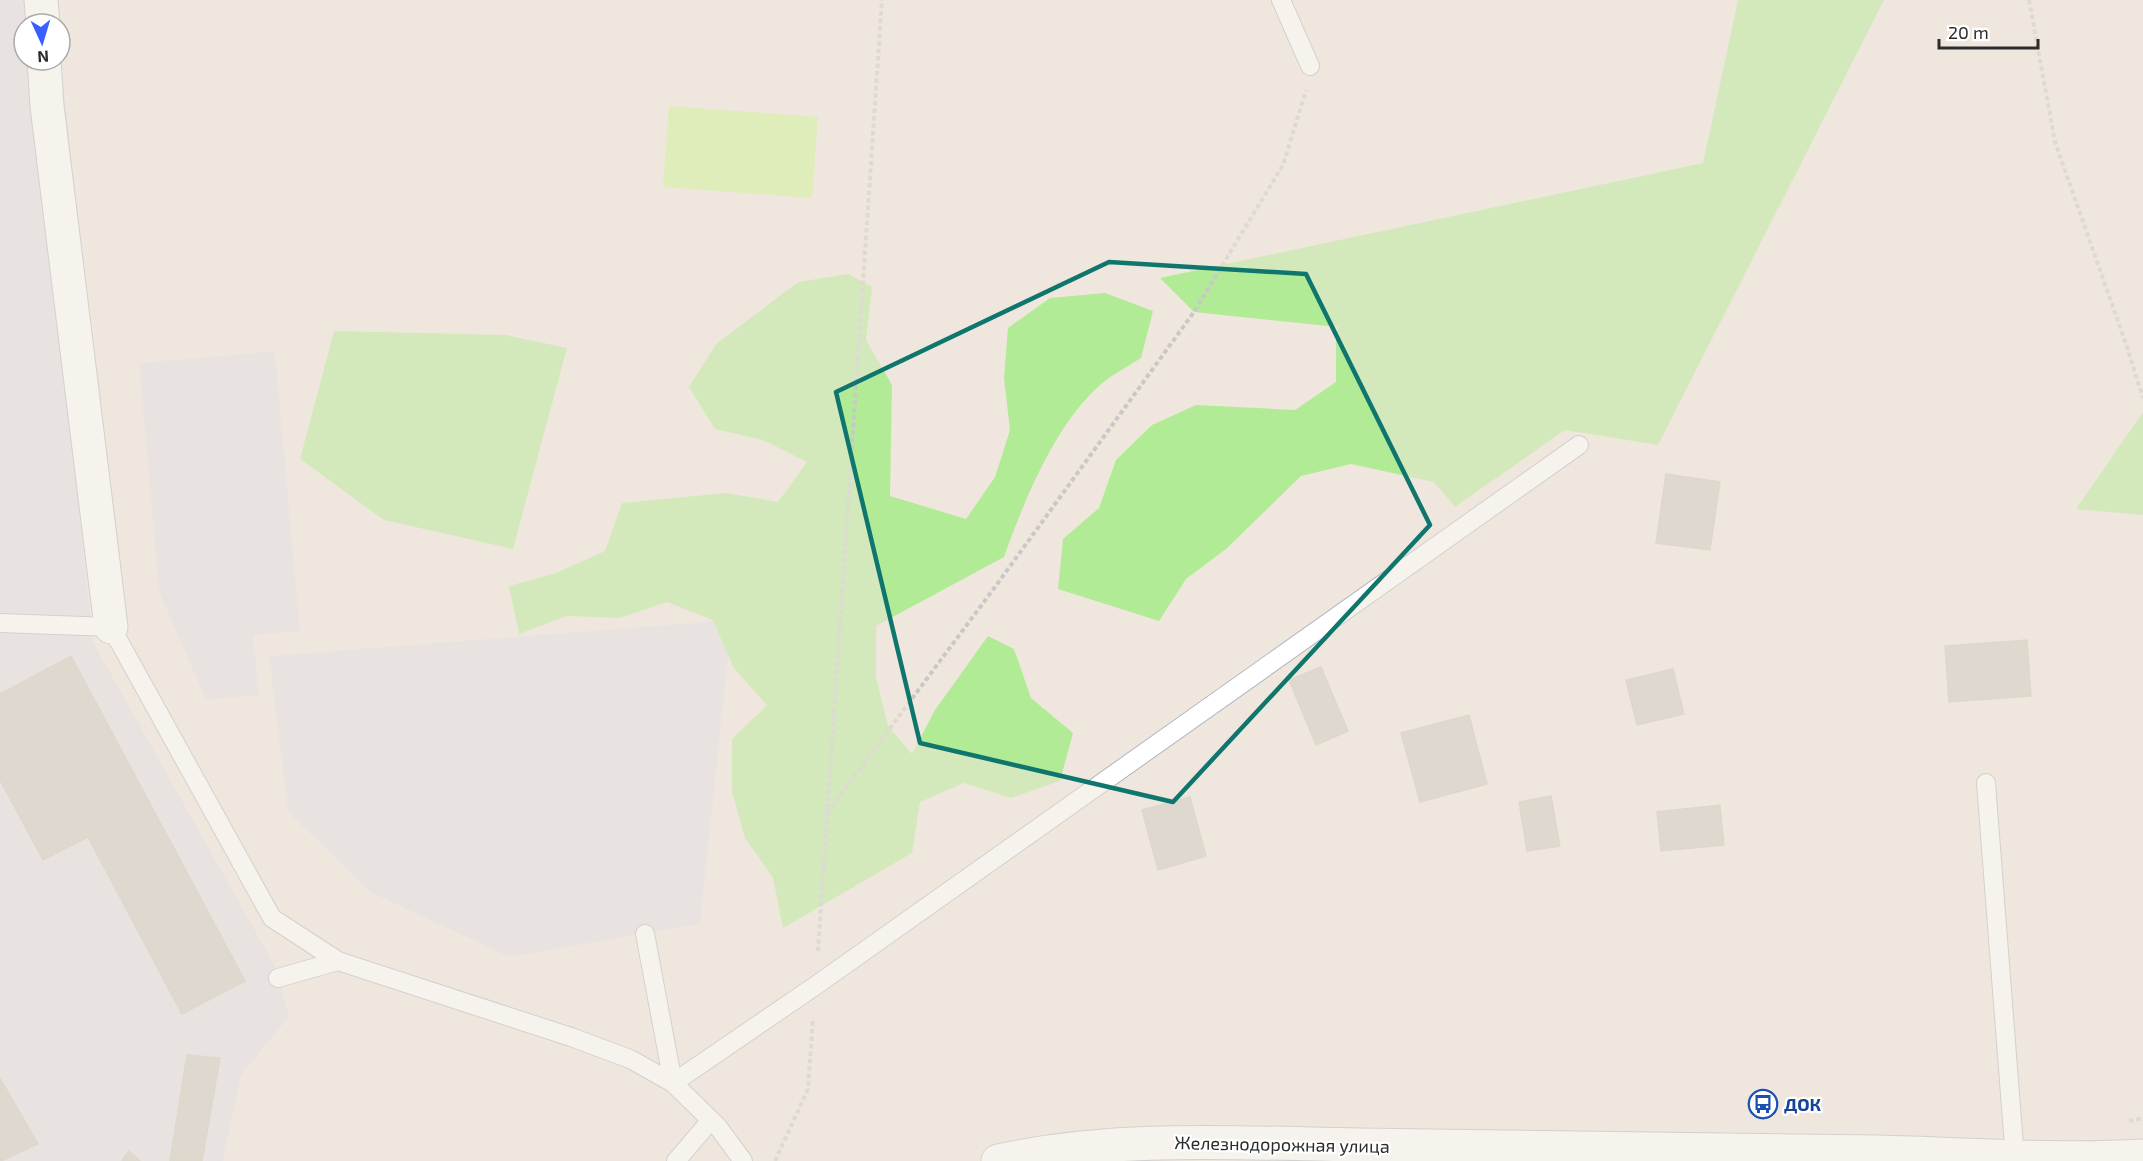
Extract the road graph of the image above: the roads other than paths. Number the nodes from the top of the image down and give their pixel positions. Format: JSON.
{"nodes":[{"id":1,"x":1281,"y":0,"type":"edge"},
{"id":2,"x":1310,"y":66,"type":"road end"},
{"id":3,"x":45,"y":72,"type":"edge"},
{"id":4,"x":1579,"y":445,"type":"dead end"},
{"id":5,"x":0,"y":622,"type":"edge"},
{"id":6,"x":111,"y":627,"type":"junction"},
{"id":7,"x":1986,"y":783,"type":"dead end"},
{"id":8,"x":645,"y":934,"type":"dead end"},
{"id":9,"x":338,"y":961,"type":"junction"},
{"id":10,"x":278,"y":978,"type":"dead end"},
{"id":11,"x":673,"y":1083,"type":"junction"},
{"id":12,"x":711,"y":1120,"type":"junction"},
{"id":13,"x":2143,"y":1156,"type":"edge"},
{"id":14,"x":2015,"y":1159,"type":"junction"},
{"id":15,"x":676,"y":1161,"type":"edge"},
{"id":16,"x":743,"y":1161,"type":"edge"},
{"id":17,"x":998,"y":1161,"type":"edge"}],
"edges":[{"from":1,"to":2,"type":"lane"},
{"from":3,"to":6,"type":"main road"},
{"from":4,"to":11,"type":"lane"},
{"from":5,"to":6,"type":"lane"},
{"from":6,"to":9,"type":"lane"},
{"from":7,"to":14,"type":"lane"},
{"from":8,"to":11,"type":"lane"},
{"from":9,"to":10,"type":"lane"},
{"from":9,"to":11,"type":"lane"},
{"from":11,"to":12,"type":"lane"},
{"from":12,"to":15,"type":"lane"},
{"from":12,"to":16,"type":"lane"},
{"from":13,"to":14,"type":"main road","name":"Железнодорожная улица"},
{"from":14,"to":17,"type":"main road","name":"Железнодорожная улица"}]}
